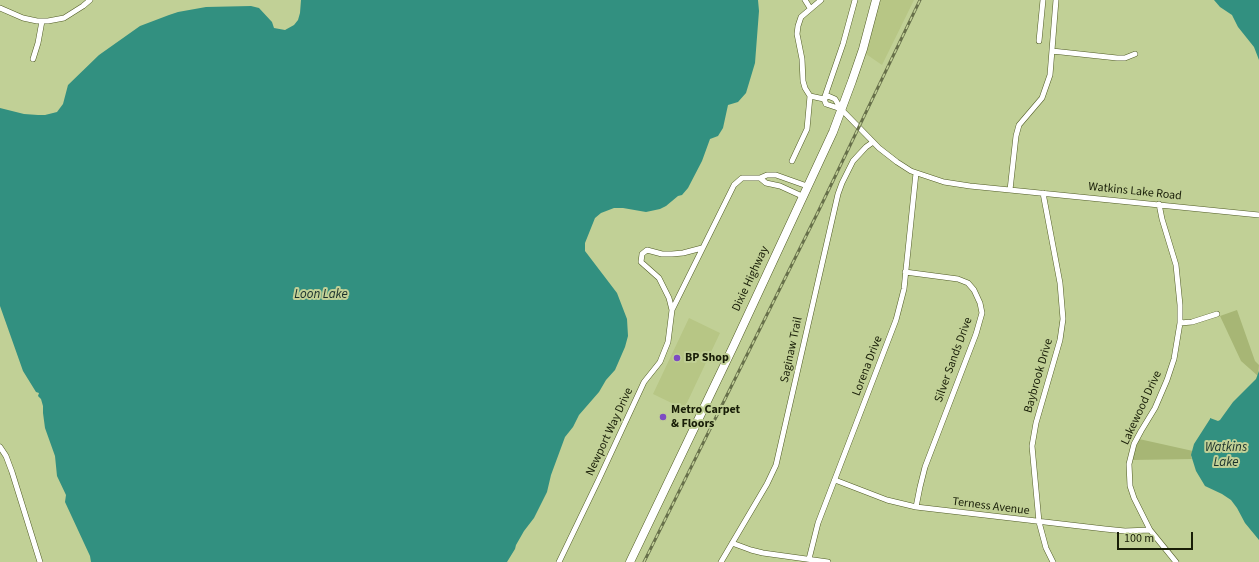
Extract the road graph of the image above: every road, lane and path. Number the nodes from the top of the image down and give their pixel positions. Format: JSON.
{"nodes":[{"id":1,"x":90,"y":0,"type":"edge"},
{"id":2,"x":805,"y":0,"type":"edge"},
{"id":3,"x":821,"y":0,"type":"edge"},
{"id":4,"x":855,"y":0,"type":"edge"},
{"id":5,"x":876,"y":0,"type":"edge"},
{"id":6,"x":1043,"y":0,"type":"edge"},
{"id":7,"x":1056,"y":0,"type":"edge"},
{"id":8,"x":0,"y":8,"type":"edge"},
{"id":9,"x":810,"y":8,"type":"junction"},
{"id":10,"x":42,"y":21,"type":"junction"},
{"id":11,"x":1039,"y":41,"type":"dead end"},
{"id":12,"x":1052,"y":51,"type":"junction"},
{"id":13,"x":1135,"y":54,"type":"dead end"},
{"id":14,"x":33,"y":60,"type":"dead end"},
{"id":15,"x":810,"y":96,"type":"junction"},
{"id":16,"x":824,"y":99,"type":"junction"},
{"id":17,"x":841,"y":109,"type":"junction"},
{"id":18,"x":873,"y":142,"type":"junction"},
{"id":19,"x":792,"y":161,"type":"dead end"},
{"id":20,"x":916,"y":173,"type":"junction"},
{"id":21,"x":760,"y":178,"type":"junction"},
{"id":22,"x":807,"y":186,"type":"junction"},
{"id":23,"x":1010,"y":190,"type":"junction"},
{"id":24,"x":1044,"y":193,"type":"junction"},
{"id":25,"x":802,"y":196,"type":"junction"},
{"id":26,"x":1160,"y":204,"type":"junction"},
{"id":27,"x":1259,"y":215,"type":"edge"},
{"id":28,"x":702,"y":248,"type":"junction"},
{"id":29,"x":905,"y":272,"type":"junction"},
{"id":30,"x":672,"y":310,"type":"junction"},
{"id":31,"x":1217,"y":314,"type":"dead end"},
{"id":32,"x":1180,"y":323,"type":"junction"},
{"id":33,"x":0,"y":446,"type":"edge"},
{"id":34,"x":835,"y":480,"type":"junction"},
{"id":35,"x":916,"y":507,"type":"junction"},
{"id":36,"x":1040,"y":522,"type":"junction"},
{"id":37,"x":1150,"y":530,"type":"junction"},
{"id":38,"x":732,"y":543,"type":"junction"},
{"id":39,"x":809,"y":559,"type":"junction"},
{"id":40,"x":40,"y":562,"type":"edge"},
{"id":41,"x":559,"y":562,"type":"edge"},
{"id":42,"x":630,"y":562,"type":"edge"},
{"id":43,"x":721,"y":562,"type":"edge"},
{"id":44,"x":828,"y":562,"type":"edge"},
{"id":45,"x":1053,"y":562,"type":"edge"},
{"id":46,"x":1176,"y":562,"type":"edge"}],
"edges":[{"from":1,"to":10,"type":"street"},
{"from":2,"to":9,"type":"street"},
{"from":3,"to":9,"type":"street"},
{"from":4,"to":16,"type":"street"},
{"from":5,"to":17,"type":"main road","name":"Dixie Highway"},
{"from":6,"to":11,"type":"street"},
{"from":7,"to":12,"type":"street"},
{"from":8,"to":10,"type":"street"},
{"from":9,"to":15,"type":"street"},
{"from":10,"to":14,"type":"street"},
{"from":12,"to":13,"type":"street"},
{"from":12,"to":23,"type":"street"},
{"from":15,"to":16,"type":"street","name":"Watkins Lake Road"},
{"from":15,"to":19,"type":"street"},
{"from":16,"to":17,"type":"street","name":"Watkins Lake Road"},
{"from":16,"to":17,"type":"street","name":"Watkins Lake Road"},
{"from":17,"to":18,"type":"street","name":"Watkins Lake Road"},
{"from":17,"to":22,"type":"main road","name":"Dixie Highway"},
{"from":18,"to":20,"type":"street","name":"Watkins Lake Road"},
{"from":18,"to":38,"type":"street","name":"Saginaw Trail"},
{"from":20,"to":23,"type":"street","name":"Watkins Lake Road"},
{"from":20,"to":29,"type":"street","name":"Lorena Drive"},
{"from":21,"to":22,"type":"street","name":"Newport Way Drive"},
{"from":21,"to":25,"type":"street","name":"Newport Way Drive"},
{"from":21,"to":28,"type":"street","name":"Newport Way Drive"},
{"from":22,"to":25,"type":"main road","name":"Dixie Highway"},
{"from":23,"to":24,"type":"street","name":"Watkins Lake Road"},
{"from":24,"to":26,"type":"street","name":"Watkins Lake Road"},
{"from":24,"to":36,"type":"street","name":"Baybrook Drive"},
{"from":25,"to":42,"type":"main road","name":"Dixie Highway"},
{"from":26,"to":27,"type":"street","name":"Watkins Lake Road"},
{"from":26,"to":32,"type":"street","name":"Lakewood Drive"},
{"from":28,"to":30,"type":"street","name":"Newport Way Drive"},
{"from":28,"to":30,"type":"street","name":"Newport Way Drive"},
{"from":29,"to":34,"type":"street","name":"Lorena Drive"},
{"from":29,"to":35,"type":"street","name":"Silver Sands Drive"},
{"from":30,"to":41,"type":"street","name":"Newport Way Drive"},
{"from":31,"to":32,"type":"street"},
{"from":32,"to":37,"type":"street","name":"Lakewood Drive"},
{"from":33,"to":40,"type":"street"},
{"from":34,"to":35,"type":"street","name":"Terness Avenue"},
{"from":34,"to":39,"type":"street","name":"Lorena Drive"},
{"from":35,"to":36,"type":"street","name":"Terness Avenue"},
{"from":36,"to":37,"type":"street","name":"Terness Avenue"},
{"from":36,"to":45,"type":"street","name":"Baybrook Drive"},
{"from":37,"to":46,"type":"street","name":"Lakewood Drive"},
{"from":38,"to":39,"type":"street"},
{"from":38,"to":43,"type":"street","name":"Saginaw Trail"},
{"from":39,"to":44,"type":"street"}]}
